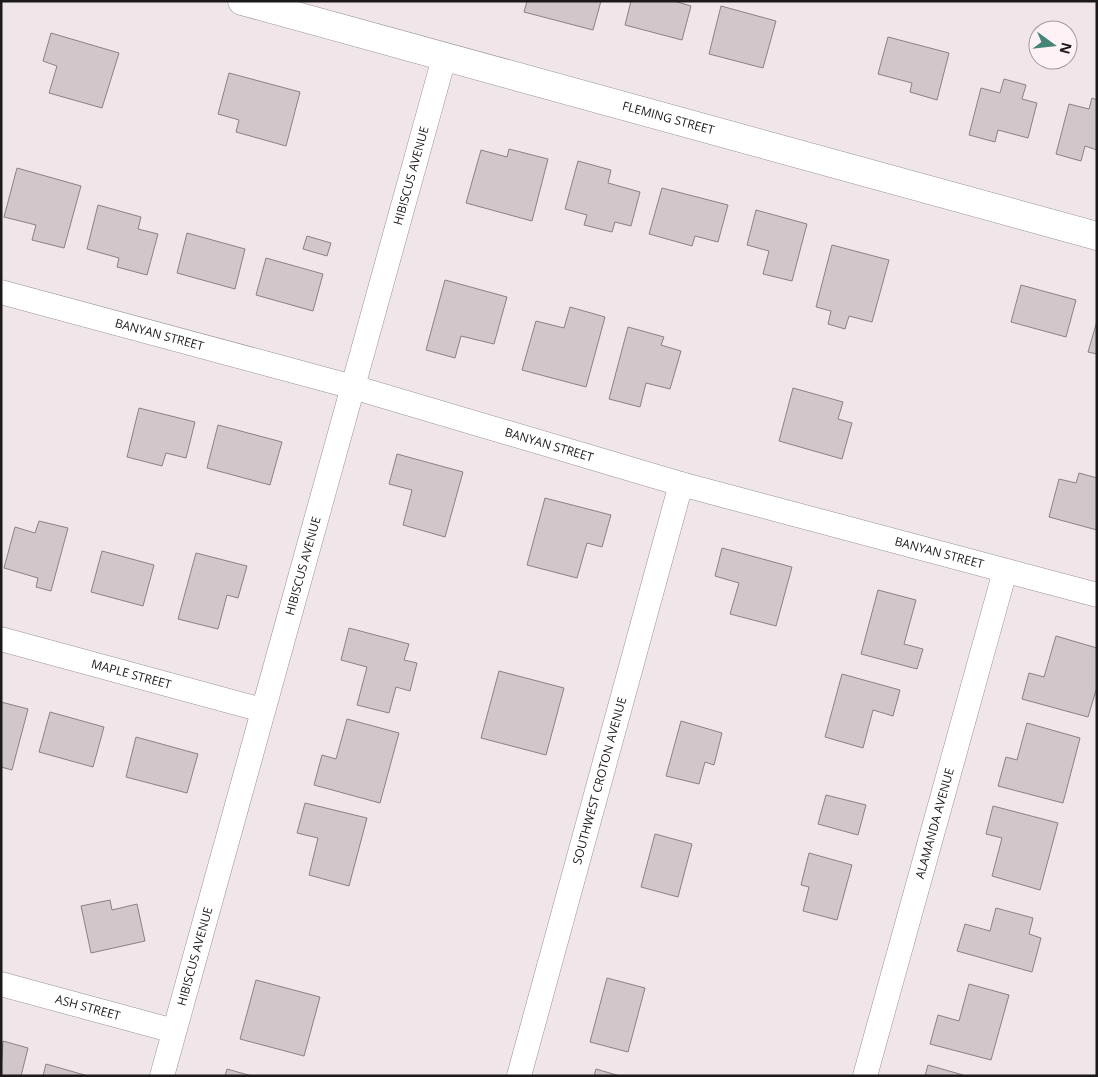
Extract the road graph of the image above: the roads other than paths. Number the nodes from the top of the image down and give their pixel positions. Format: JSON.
{"nodes":[{"id":1,"x":242,"y":1,"type":"edge"},
{"id":2,"x":444,"y":58,"type":"junction"},
{"id":3,"x":1097,"y":236,"type":"edge"},
{"id":4,"x":1,"y":292,"type":"edge"},
{"id":5,"x":353,"y":388,"type":"junction"},
{"id":6,"x":681,"y":484,"type":"junction"},
{"id":7,"x":1004,"y":571,"type":"junction"},
{"id":8,"x":1097,"y":595,"type":"edge"},
{"id":9,"x":1,"y":638,"type":"edge"},
{"id":10,"x":262,"y":710,"type":"junction"},
{"id":11,"x":1,"y":984,"type":"edge"},
{"id":12,"x":174,"y":1031,"type":"junction"},
{"id":13,"x":162,"y":1076,"type":"edge"},
{"id":14,"x":519,"y":1076,"type":"edge"},
{"id":15,"x":865,"y":1076,"type":"edge"}],
"edges":[{"from":1,"to":2,"type":"street","name":"FLEMING STREET"},
{"from":2,"to":3,"type":"street","name":"FLEMING STREET"},
{"from":2,"to":5,"type":"street","name":"HIBISCUS AVENUE"},
{"from":4,"to":5,"type":"street","name":"BANYAN STREET"},
{"from":5,"to":6,"type":"street","name":"BANYAN STREET"},
{"from":5,"to":10,"type":"street","name":"HIBISCUS AVENUE"},
{"from":6,"to":7,"type":"street","name":"BANYAN STREET"},
{"from":6,"to":14,"type":"street","name":"SOUTHWEST CROTON AVENUE"},
{"from":7,"to":8,"type":"street","name":"BANYAN STREET"},
{"from":7,"to":15,"type":"street","name":"ALAMANDA AVENUE"},
{"from":9,"to":10,"type":"street","name":"MAPLE STREET"},
{"from":10,"to":12,"type":"street","name":"HIBISCUS AVENUE"},
{"from":11,"to":12,"type":"street","name":"ASH STREET"},
{"from":12,"to":13,"type":"street","name":"HIBISCUS AVENUE"}]}
